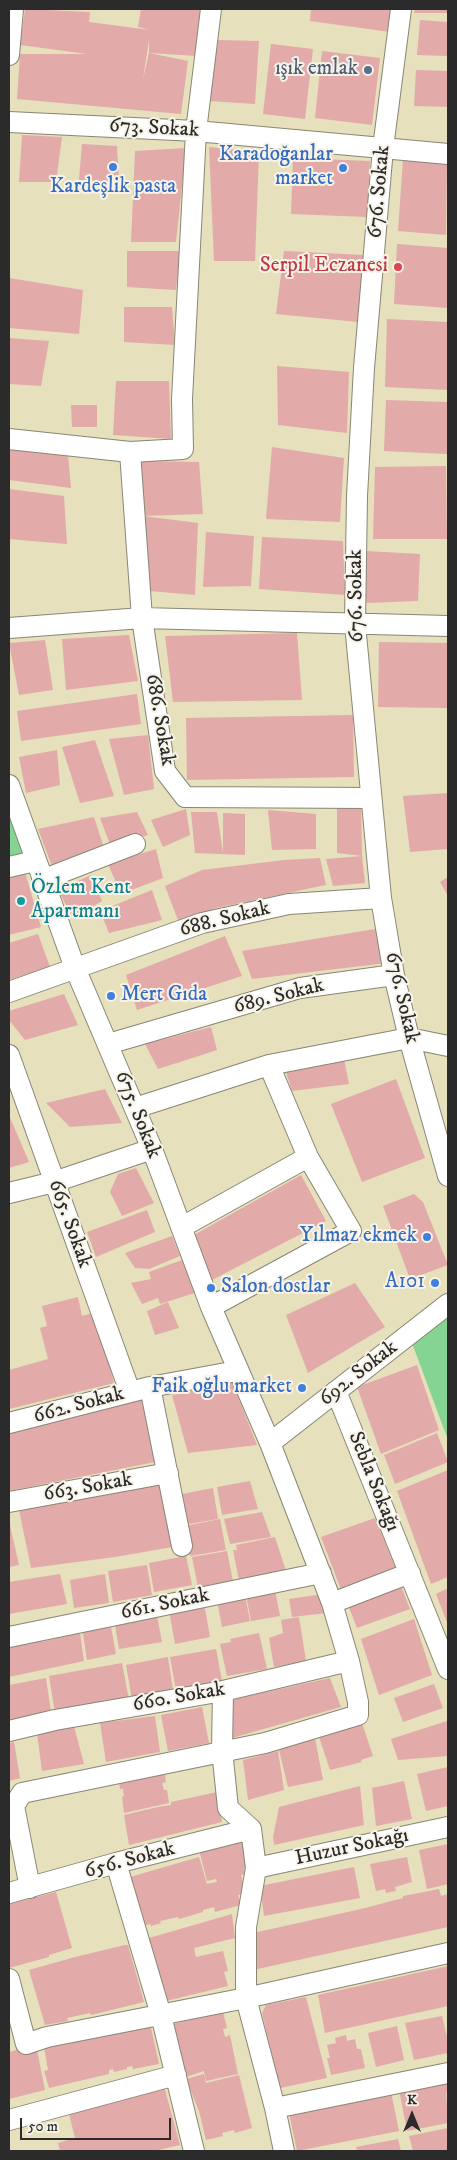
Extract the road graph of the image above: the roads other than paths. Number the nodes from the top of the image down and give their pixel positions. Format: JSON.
{"nodes":[{"id":1,"x":13,"y":9,"type":"edge"},
{"id":2,"x":211,"y":9,"type":"edge"},
{"id":3,"x":401,"y":9,"type":"edge"},
{"id":4,"x":9,"y":55,"type":"edge"},
{"id":5,"x":9,"y":122,"type":"edge"},
{"id":6,"x":196,"y":131,"type":"junction"},
{"id":7,"x":383,"y":148,"type":"junction"},
{"id":8,"x":448,"y":154,"type":"edge"},
{"id":9,"x":9,"y":439,"type":"edge"},
{"id":10,"x":130,"y":452,"type":"junction"},
{"id":11,"x":142,"y":618,"type":"junction"},
{"id":12,"x":354,"y":624,"type":"junction"},
{"id":13,"x":448,"y":626,"type":"edge"},
{"id":14,"x":9,"y":628,"type":"edge"},
{"id":15,"x":9,"y":785,"type":"edge"},
{"id":16,"x":371,"y":798,"type":"junction"},
{"id":17,"x":135,"y":844,"type":"dead end"},
{"id":18,"x":35,"y":861,"type":"junction"},
{"id":19,"x":9,"y":867,"type":"edge"},
{"id":20,"x":42,"y":880,"type":"junction"},
{"id":21,"x":381,"y":898,"type":"junction"},
{"id":22,"x":75,"y":968,"type":"junction"},
{"id":23,"x":394,"y":975,"type":"junction"},
{"id":24,"x":9,"y":992,"type":"edge"},
{"id":25,"x":410,"y":1038,"type":"junction"},
{"id":26,"x":108,"y":1044,"type":"junction"},
{"id":27,"x":448,"y":1046,"type":"edge"},
{"id":28,"x":9,"y":1055,"type":"edge"},
{"id":29,"x":268,"y":1065,"type":"junction"},
{"id":30,"x":134,"y":1108,"type":"junction"},
{"id":31,"x":152,"y":1149,"type":"junction"},
{"id":32,"x":308,"y":1157,"type":"junction"},
{"id":33,"x":448,"y":1176,"type":"edge"},
{"id":34,"x":54,"y":1182,"type":"junction"},
{"id":35,"x":9,"y":1193,"type":"edge"},
{"id":36,"x":182,"y":1228,"type":"junction"},
{"id":37,"x":448,"y":1304,"type":"edge"},
{"id":38,"x":211,"y":1307,"type":"junction"},
{"id":39,"x":237,"y":1371,"type":"junction"},
{"id":40,"x":150,"y":1387,"type":"junction"},
{"id":41,"x":336,"y":1391,"type":"junction"},
{"id":42,"x":130,"y":1392,"type":"junction"},
{"id":43,"x":9,"y":1423,"type":"edge"},
{"id":44,"x":270,"y":1443,"type":"junction"},
{"id":45,"x":168,"y":1473,"type":"junction"},
{"id":46,"x":9,"y":1502,"type":"edge"},
{"id":47,"x":182,"y":1546,"type":"dead end"},
{"id":48,"x":321,"y":1573,"type":"junction"},
{"id":49,"x":410,"y":1573,"type":"junction"},
{"id":50,"x":332,"y":1603,"type":"junction"},
{"id":51,"x":9,"y":1637,"type":"edge"},
{"id":52,"x":349,"y":1662,"type":"junction"},
{"id":53,"x":448,"y":1669,"type":"edge"},
{"id":54,"x":223,"y":1691,"type":"junction"},
{"id":55,"x":9,"y":1731,"type":"edge"},
{"id":56,"x":222,"y":1750,"type":"junction"},
{"id":57,"x":448,"y":1828,"type":"edge"},
{"id":58,"x":251,"y":1829,"type":"junction"},
{"id":59,"x":116,"y":1863,"type":"junction"},
{"id":60,"x":256,"y":1868,"type":"junction"},
{"id":61,"x":30,"y":1888,"type":"junction"},
{"id":62,"x":9,"y":1893,"type":"edge"},
{"id":63,"x":448,"y":1953,"type":"edge"},
{"id":64,"x":9,"y":1979,"type":"edge"},
{"id":65,"x":246,"y":1998,"type":"junction"},
{"id":66,"x":162,"y":2015,"type":"junction"},
{"id":67,"x":448,"y":2073,"type":"edge"},
{"id":68,"x":176,"y":2075,"type":"junction"},
{"id":69,"x":275,"y":2108,"type":"junction"},
{"id":70,"x":9,"y":2120,"type":"edge"},
{"id":71,"x":194,"y":2151,"type":"edge"},
{"id":72,"x":284,"y":2151,"type":"edge"}],
"edges":[{"from":1,"to":4,"type":"street"},
{"from":2,"to":6,"type":"street"},
{"from":3,"to":7,"type":"street","name":"676. Sokak"},
{"from":5,"to":6,"type":"street","name":"673. Sokak"},
{"from":6,"to":7,"type":"street","name":"673. Sokak"},
{"from":6,"to":10,"type":"street"},
{"from":7,"to":8,"type":"street","name":"673. Sokak"},
{"from":7,"to":12,"type":"street","name":"676. Sokak"},
{"from":9,"to":10,"type":"street"},
{"from":10,"to":11,"type":"street","name":"686. Sokak"},
{"from":11,"to":12,"type":"street"},
{"from":11,"to":14,"type":"street"},
{"from":11,"to":16,"type":"street","name":"686. Sokak"},
{"from":12,"to":13,"type":"street"},
{"from":12,"to":16,"type":"street","name":"676. Sokak"},
{"from":15,"to":18,"type":"street","name":"675. Sokak"},
{"from":16,"to":21,"type":"street","name":"676. Sokak"},
{"from":17,"to":20,"type":"street"},
{"from":18,"to":19,"type":"street"},
{"from":18,"to":20,"type":"street","name":"675. Sokak"},
{"from":20,"to":22,"type":"street","name":"675. Sokak"},
{"from":21,"to":22,"type":"street","name":"688. Sokak"},
{"from":21,"to":23,"type":"street","name":"676. Sokak"},
{"from":22,"to":24,"type":"street","name":"688. Sokak"},
{"from":22,"to":26,"type":"street","name":"675. Sokak"},
{"from":23,"to":25,"type":"street","name":"676. Sokak"},
{"from":23,"to":26,"type":"street","name":"689. Sokak"},
{"from":25,"to":27,"type":"street"},
{"from":25,"to":29,"type":"street"},
{"from":25,"to":33,"type":"street","name":"676. Sokak"},
{"from":26,"to":30,"type":"street","name":"675. Sokak"},
{"from":28,"to":34,"type":"street","name":"665. Sokak"},
{"from":29,"to":30,"type":"street"},
{"from":29,"to":32,"type":"street"},
{"from":30,"to":31,"type":"street","name":"675. Sokak"},
{"from":31,"to":34,"type":"street"},
{"from":31,"to":36,"type":"street","name":"675. Sokak"},
{"from":32,"to":36,"type":"street"},
{"from":32,"to":38,"type":"street"},
{"from":34,"to":35,"type":"street"},
{"from":34,"to":42,"type":"street","name":"665. Sokak"},
{"from":36,"to":38,"type":"street","name":"675. Sokak"},
{"from":37,"to":41,"type":"street","name":"692. Sokak"},
{"from":38,"to":39,"type":"street","name":"675. Sokak"},
{"from":39,"to":40,"type":"street","name":"662. Sokak"},
{"from":39,"to":44,"type":"street","name":"675. Sokak"},
{"from":40,"to":42,"type":"street","name":"662. Sokak"},
{"from":40,"to":45,"type":"street"},
{"from":41,"to":44,"type":"street","name":"692. Sokak"},
{"from":41,"to":49,"type":"street","name":"Sebla Sokağı"},
{"from":42,"to":43,"type":"street","name":"662. Sokak"},
{"from":44,"to":48,"type":"street","name":"675. Sokak"},
{"from":45,"to":46,"type":"street","name":"663. Sokak"},
{"from":45,"to":47,"type":"street"},
{"from":48,"to":50,"type":"street","name":"675. Sokak"},
{"from":48,"to":51,"type":"street","name":"661. Sokak"},
{"from":49,"to":50,"type":"street"},
{"from":49,"to":53,"type":"street","name":"Sebla Sokağı"},
{"from":50,"to":52,"type":"street","name":"675. Sokak"},
{"from":52,"to":54,"type":"street","name":"660. Sokak"},
{"from":52,"to":56,"type":"street","name":"675. Sokak"},
{"from":54,"to":55,"type":"street","name":"660. Sokak"},
{"from":54,"to":56,"type":"street"},
{"from":56,"to":58,"type":"street"},
{"from":56,"to":61,"type":"street"},
{"from":57,"to":60,"type":"street","name":"Huzur Sokağı"},
{"from":58,"to":59,"type":"street","name":"656. Sokak"},
{"from":58,"to":60,"type":"street"},
{"from":59,"to":61,"type":"street","name":"656. Sokak"},
{"from":59,"to":66,"type":"street"},
{"from":60,"to":65,"type":"street"},
{"from":61,"to":62,"type":"street","name":"656. Sokak"},
{"from":63,"to":65,"type":"street"},
{"from":64,"to":66,"type":"street"},
{"from":65,"to":66,"type":"street"},
{"from":65,"to":69,"type":"street"},
{"from":66,"to":68,"type":"street"},
{"from":67,"to":69,"type":"street"},
{"from":68,"to":70,"type":"street"},
{"from":68,"to":71,"type":"street"},
{"from":69,"to":72,"type":"street"}]}
